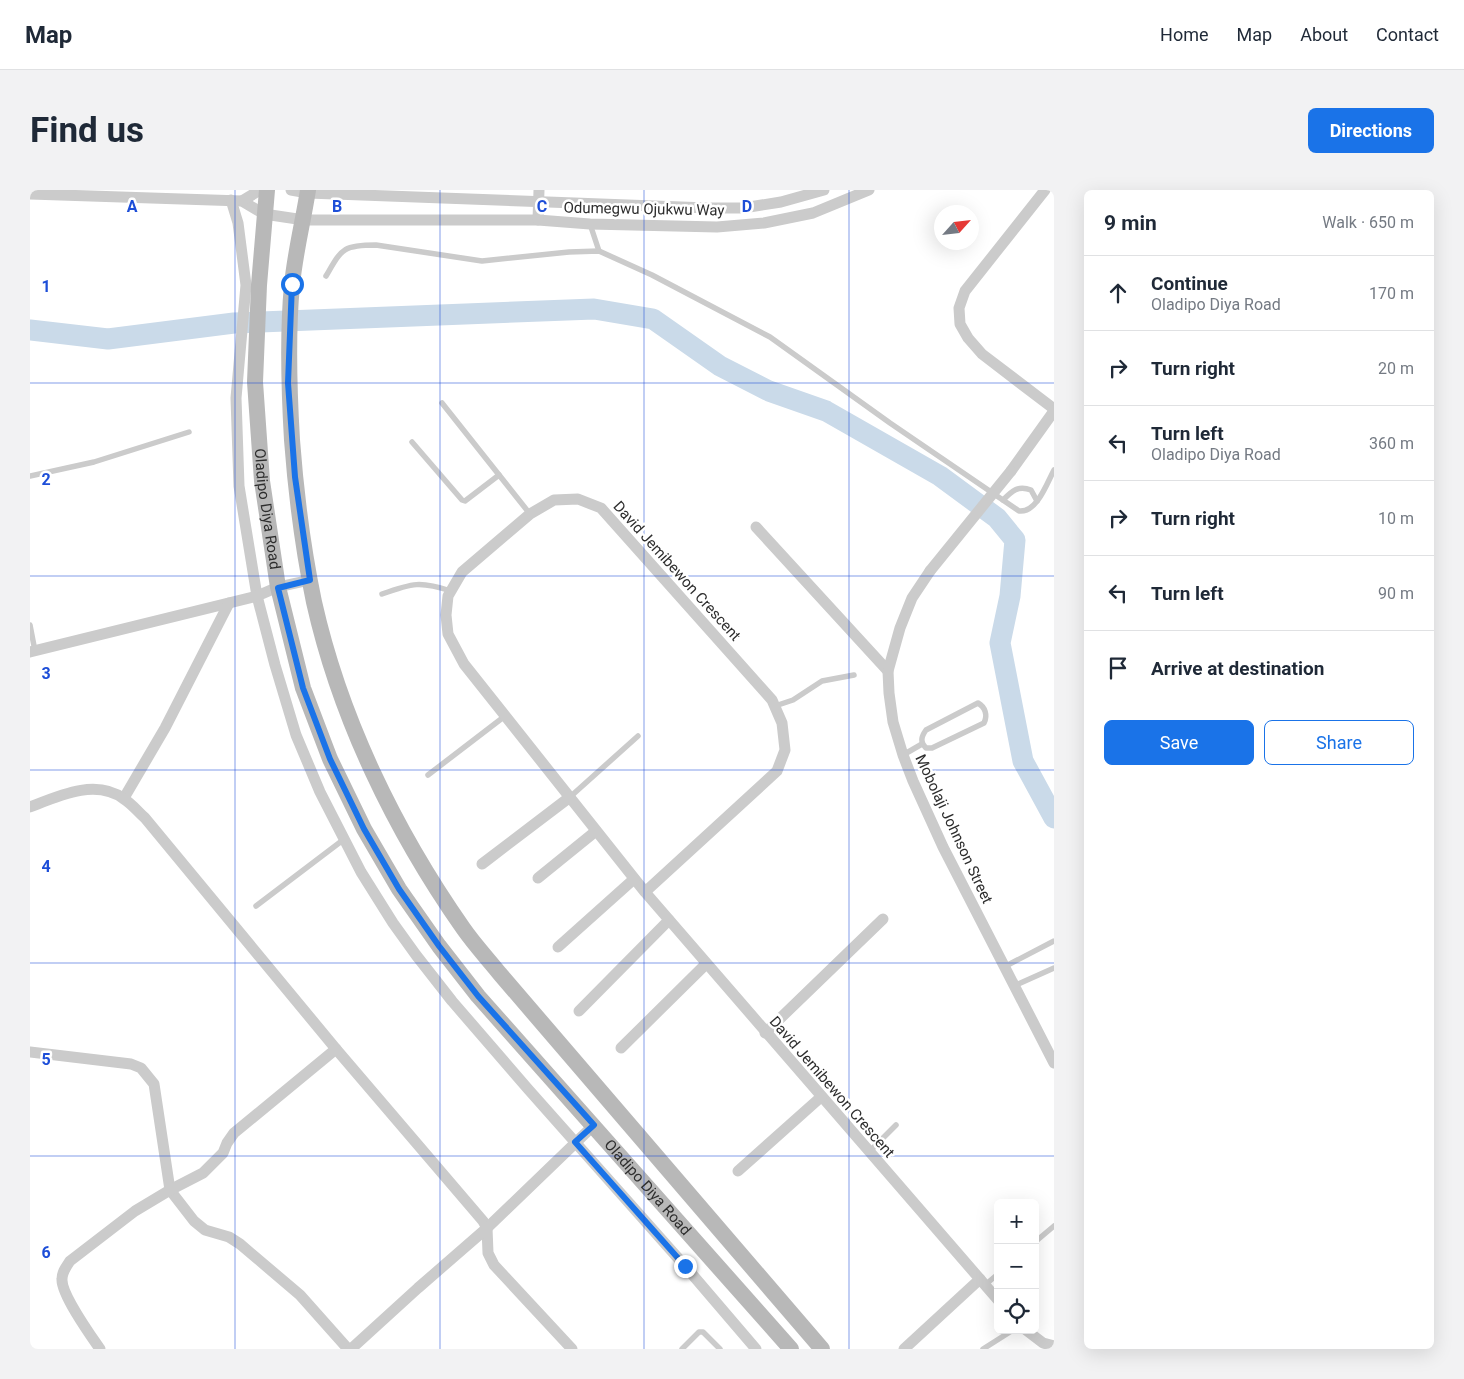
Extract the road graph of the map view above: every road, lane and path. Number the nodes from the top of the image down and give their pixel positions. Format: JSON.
{"nodes":[{"id":1,"x":260,"y":190,"type":"edge"},
{"id":2,"x":267,"y":190,"type":"edge"},
{"id":3,"x":291,"y":190,"type":"edge"},
{"id":4,"x":824,"y":190,"type":"edge"},
{"id":5,"x":869,"y":190,"type":"edge"},
{"id":6,"x":1045,"y":190,"type":"edge"},
{"id":7,"x":308,"y":192,"type":"edge"},
{"id":8,"x":30,"y":194,"type":"edge"},
{"id":9,"x":538,"y":196,"type":"edge"},
{"id":10,"x":236,"y":200,"type":"junction"},
{"id":11,"x":264,"y":214,"type":"junction"},
{"id":12,"x":304,"y":220,"type":"junction"},
{"id":13,"x":538,"y":220,"type":"junction"},
{"id":14,"x":590,"y":224,"type":"junction"},
{"id":15,"x":599,"y":251,"type":"junction"},
{"id":16,"x":326,"y":276,"type":"dead end"},
{"id":17,"x":252,"y":285,"type":"junction"},
{"id":18,"x":442,"y":403,"type":"dead end"},
{"id":19,"x":1054,"y":410,"type":"edge"},
{"id":20,"x":189,"y":432,"type":"dead end"},
{"id":21,"x":412,"y":442,"type":"dead end"},
{"id":22,"x":1054,"y":470,"type":"edge"},
{"id":23,"x":499,"y":475,"type":"junction"},
{"id":24,"x":30,"y":476,"type":"edge"},
{"id":25,"x":1003,"y":500,"type":"junction"},
{"id":26,"x":1037,"y":501,"type":"junction"},
{"id":27,"x":530,"y":514,"type":"junction"},
{"id":28,"x":756,"y":527,"type":"dead end"},
{"id":29,"x":310,"y":580,"type":"junction"},
{"id":30,"x":278,"y":588,"type":"junction"},
{"id":31,"x":451,"y":591,"type":"junction"},
{"id":32,"x":382,"y":594,"type":"dead end"},
{"id":33,"x":257,"y":596,"type":"junction"},
{"id":34,"x":229,"y":603,"type":"junction"},
{"id":35,"x":30,"y":625,"type":"edge"},
{"id":36,"x":32,"y":652,"type":"edge"},
{"id":37,"x":888,"y":671,"type":"junction"},
{"id":38,"x":854,"y":675,"type":"dead end"},
{"id":39,"x":775,"y":706,"type":"junction"},
{"id":40,"x":505,"y":716,"type":"junction"},
{"id":41,"x":638,"y":736,"type":"dead end"},
{"id":42,"x":922,"y":744,"type":"junction"},
{"id":43,"x":903,"y":755,"type":"junction"},
{"id":44,"x":428,"y":775,"type":"dead end"},
{"id":45,"x":570,"y":797,"type":"junction"},
{"id":46,"x":124,"y":798,"type":"junction"},
{"id":47,"x":30,"y":807,"type":"edge"},
{"id":48,"x":596,"y":831,"type":"junction"},
{"id":49,"x":344,"y":840,"type":"junction"},
{"id":50,"x":482,"y":864,"type":"dead end"},
{"id":51,"x":538,"y":878,"type":"dead end"},
{"id":52,"x":634,"y":879,"type":"junction"},
{"id":53,"x":645,"y":892,"type":"junction"},
{"id":54,"x":256,"y":906,"type":"dead end"},
{"id":55,"x":883,"y":919,"type":"dead end"},
{"id":56,"x":669,"y":920,"type":"junction"},
{"id":57,"x":1054,"y":942,"type":"edge"},
{"id":58,"x":558,"y":947,"type":"dead end"},
{"id":59,"x":706,"y":964,"type":"junction"},
{"id":60,"x":1004,"y":967,"type":"junction"},
{"id":61,"x":1054,"y":968,"type":"edge"},
{"id":62,"x":1014,"y":986,"type":"junction"},
{"id":63,"x":579,"y":1011,"type":"dead end"},
{"id":64,"x":765,"y":1033,"type":"junction"},
{"id":65,"x":621,"y":1048,"type":"dead end"},
{"id":66,"x":336,"y":1049,"type":"junction"},
{"id":67,"x":30,"y":1052,"type":"edge"},
{"id":68,"x":1053,"y":1060,"type":"edge"},
{"id":69,"x":821,"y":1097,"type":"junction"},
{"id":70,"x":594,"y":1125,"type":"junction"},
{"id":71,"x":896,"y":1125,"type":"dead end"},
{"id":72,"x":575,"y":1142,"type":"junction"},
{"id":73,"x":869,"y":1152,"type":"junction"},
{"id":74,"x":738,"y":1170,"type":"dead end"},
{"id":75,"x":170,"y":1190,"type":"junction"},
{"id":76,"x":1054,"y":1226,"type":"edge"},
{"id":77,"x":487,"y":1228,"type":"junction"},
{"id":78,"x":1039,"y":1239,"type":"edge"},
{"id":79,"x":994,"y":1276,"type":"edge"},
{"id":80,"x":982,"y":1282,"type":"junction"},
{"id":81,"x":994,"y":1296,"type":"edge"},
{"id":82,"x":1007,"y":1334,"type":"edge"},
{"id":83,"x":1031,"y":1334,"type":"edge"},
{"id":84,"x":1054,"y":1346,"type":"edge"},
{"id":85,"x":100,"y":1349,"type":"edge"},
{"id":86,"x":350,"y":1349,"type":"edge"},
{"id":87,"x":572,"y":1349,"type":"edge"},
{"id":88,"x":682,"y":1349,"type":"edge"},
{"id":89,"x":720,"y":1349,"type":"edge"},
{"id":90,"x":756,"y":1349,"type":"edge"},
{"id":91,"x":790,"y":1349,"type":"edge"},
{"id":92,"x":822,"y":1349,"type":"edge"},
{"id":93,"x":904,"y":1349,"type":"edge"},
{"id":94,"x":983,"y":1349,"type":"edge"}],
"edges":[{"from":1,"to":10,"type":"street"},
{"from":2,"to":11,"type":"main road","name":"Oladipo Diya Road"},
{"from":3,"to":7,"type":"street","name":"Odumegwu Ojukwu Way"},
{"from":4,"to":9,"type":"street","name":"Odumegwu Ojukwu Way"},
{"from":5,"to":14,"type":"street","name":"Odumegwu Ojukwu Way"},
{"from":6,"to":19,"type":"street"},
{"from":7,"to":9,"type":"street","name":"Odumegwu Ojukwu Way"},
{"from":7,"to":12,"type":"main road","name":"Oladipo Diya Road"},
{"from":8,"to":10,"type":"street"},
{"from":9,"to":13,"type":"street"},
{"from":10,"to":11,"type":"street"},
{"from":10,"to":17,"type":"street"},
{"from":11,"to":12,"type":"street","name":"Odumegwu Ojukwu Way"},
{"from":11,"to":17,"type":"main road","name":"Oladipo Diya Road"},
{"from":12,"to":13,"type":"street","name":"Odumegwu Ojukwu Way"},
{"from":12,"to":29,"type":"main road","name":"Oladipo Diya Road"},
{"from":13,"to":14,"type":"street","name":"Odumegwu Ojukwu Way"},
{"from":14,"to":15,"type":"lane"},
{"from":15,"to":16,"type":"lane"},
{"from":15,"to":25,"type":"lane"},
{"from":17,"to":30,"type":"main road","name":"Oladipo Diya Road"},
{"from":17,"to":33,"type":"street"},
{"from":18,"to":23,"type":"lane"},
{"from":19,"to":37,"type":"street","name":"Mobolaji Johnson Street","bridge":true},
{"from":20,"to":24,"type":"lane"},
{"from":21,"to":23,"type":"lane"},
{"from":22,"to":26,"type":"lane"},
{"from":23,"to":27,"type":"lane"},
{"from":25,"to":26,"type":"lane"},
{"from":25,"to":26,"type":"lane"},
{"from":27,"to":31,"type":"street","name":"David Jemibewon Crescent"},
{"from":27,"to":39,"type":"street","name":"David Jemibewon Crescent"},
{"from":28,"to":37,"type":"street"},
{"from":29,"to":30,"type":"street"},
{"from":29,"to":92,"type":"main road","name":"Oladipo Diya Road"},
{"from":30,"to":33,"type":"street"},
{"from":30,"to":70,"type":"main road","name":"Oladipo Diya Road"},
{"from":31,"to":32,"type":"lane"},
{"from":31,"to":40,"type":"street","name":"David Jemibewon Crescent"},
{"from":33,"to":34,"type":"street"},
{"from":33,"to":49,"type":"street"},
{"from":34,"to":36,"type":"street"},
{"from":34,"to":46,"type":"street"},
{"from":35,"to":36,"type":"lane"},
{"from":37,"to":43,"type":"street","name":"Mobolaji Johnson Street"},
{"from":38,"to":39,"type":"lane"},
{"from":39,"to":53,"type":"street","name":"David Jemibewon Crescent"},
{"from":40,"to":44,"type":"lane"},
{"from":40,"to":45,"type":"street","name":"David Jemibewon Crescent"},
{"from":41,"to":45,"type":"lane"},
{"from":42,"to":42,"type":"lane"},
{"from":42,"to":43,"type":"lane"},
{"from":43,"to":60,"type":"street","name":"Mobolaji Johnson Street"},
{"from":45,"to":48,"type":"street","name":"David Jemibewon Crescent"},
{"from":45,"to":50,"type":"street"},
{"from":46,"to":47,"type":"street"},
{"from":46,"to":66,"type":"street"},
{"from":48,"to":51,"type":"street"},
{"from":48,"to":52,"type":"street","name":"David Jemibewon Crescent"},
{"from":49,"to":54,"type":"lane"},
{"from":49,"to":72,"type":"street"},
{"from":52,"to":53,"type":"street","name":"David Jemibewon Crescent"},
{"from":52,"to":58,"type":"street"},
{"from":53,"to":56,"type":"street","name":"David Jemibewon Crescent"},
{"from":55,"to":64,"type":"street"},
{"from":56,"to":59,"type":"street","name":"David Jemibewon Crescent"},
{"from":56,"to":63,"type":"street"},
{"from":57,"to":60,"type":"lane"},
{"from":59,"to":64,"type":"street","name":"David Jemibewon Crescent"},
{"from":59,"to":65,"type":"street"},
{"from":60,"to":62,"type":"street","name":"Mobolaji Johnson Street"},
{"from":61,"to":62,"type":"lane"},
{"from":62,"to":68,"type":"street","name":"Mobolaji Johnson Street"},
{"from":64,"to":69,"type":"street","name":"David Jemibewon Crescent"},
{"from":66,"to":75,"type":"street"},
{"from":66,"to":77,"type":"street"},
{"from":67,"to":75,"type":"street"},
{"from":69,"to":73,"type":"street","name":"David Jemibewon Crescent"},
{"from":69,"to":74,"type":"street"},
{"from":70,"to":72,"type":"street"},
{"from":70,"to":91,"type":"main road","name":"Oladipo Diya Road"},
{"from":71,"to":73,"type":"lane"},
{"from":72,"to":77,"type":"street"},
{"from":72,"to":90,"type":"street"},
{"from":73,"to":80,"type":"street","name":"David Jemibewon Crescent"},
{"from":75,"to":85,"type":"street"},
{"from":75,"to":86,"type":"street"},
{"from":76,"to":78,"type":"lane"},
{"from":77,"to":86,"type":"street"},
{"from":77,"to":87,"type":"street"},
{"from":79,"to":80,"type":"lane"},
{"from":80,"to":81,"type":"street","name":"David Jemibewon Crescent"},
{"from":80,"to":93,"type":"street"},
{"from":82,"to":94,"type":"lane"},
{"from":83,"to":84,"type":"street"},
{"from":88,"to":89,"type":"lane"}]}
